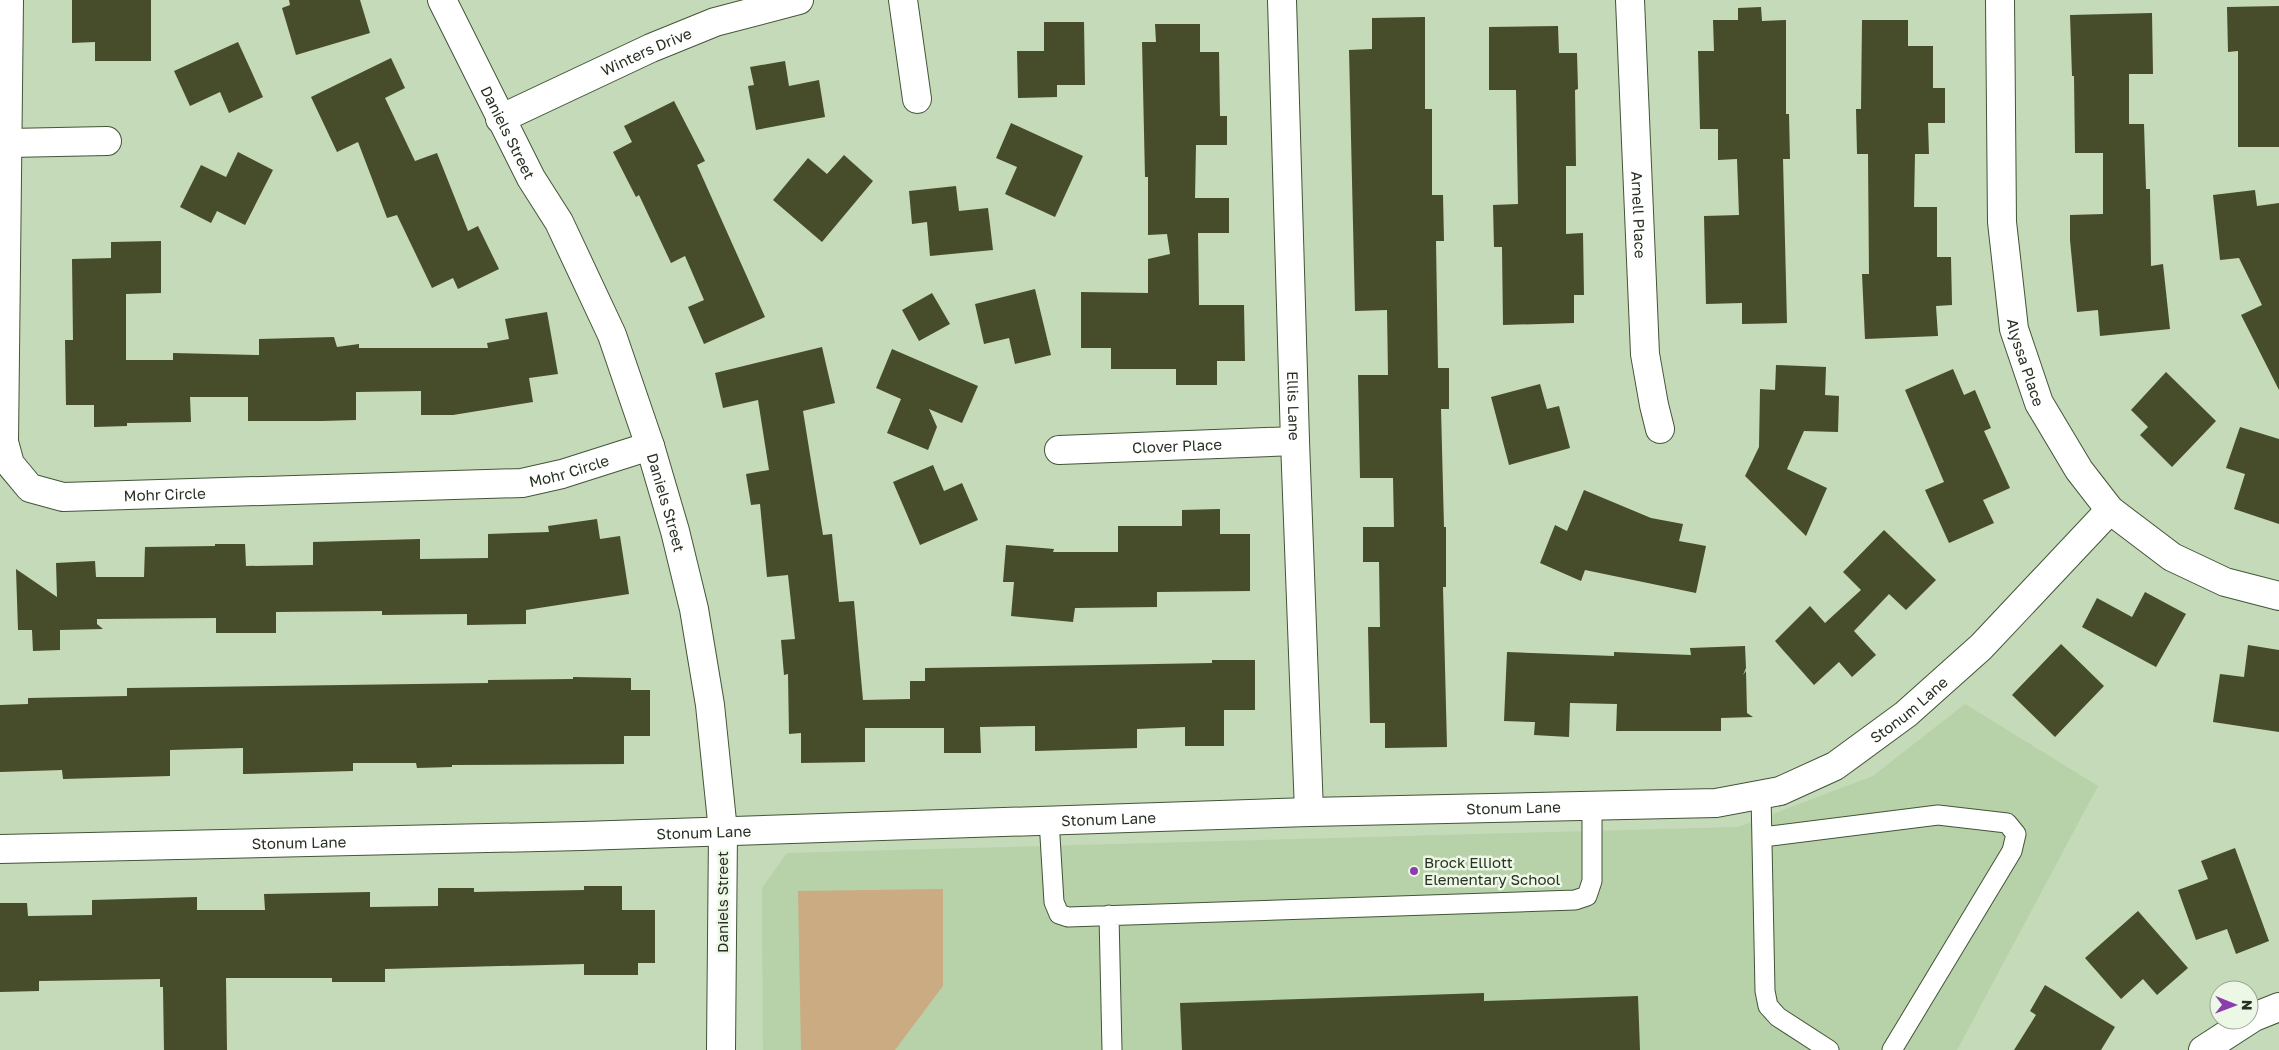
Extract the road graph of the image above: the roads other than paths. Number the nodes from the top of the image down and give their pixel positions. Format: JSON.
{"nodes":[{"id":1,"x":9,"y":0,"type":"edge"},
{"id":2,"x":442,"y":0,"type":"edge"},
{"id":3,"x":799,"y":0,"type":"edge"},
{"id":4,"x":903,"y":0,"type":"edge"},
{"id":5,"x":1282,"y":0,"type":"edge"},
{"id":6,"x":1630,"y":0,"type":"edge"},
{"id":7,"x":2000,"y":0,"type":"edge"},
{"id":8,"x":917,"y":100,"type":"dead end"},
{"id":9,"x":500,"y":119,"type":"junction"},
{"id":10,"x":107,"y":141,"type":"dead end"},
{"id":11,"x":9,"y":143,"type":"junction"},
{"id":12,"x":1660,"y":429,"type":"dead end"},
{"id":13,"x":1295,"y":441,"type":"junction"},
{"id":14,"x":650,"y":446,"type":"junction"},
{"id":15,"x":1058,"y":450,"type":"dead end"},
{"id":16,"x":2110,"y":510,"type":"junction"},
{"id":17,"x":2279,"y":596,"type":"edge"},
{"id":18,"x":1761,"y":794,"type":"junction"},
{"id":19,"x":1592,"y":806,"type":"junction"},
{"id":20,"x":1309,"y":812,"type":"junction"},
{"id":21,"x":1049,"y":820,"type":"junction"},
{"id":22,"x":723,"y":831,"type":"junction"},
{"id":23,"x":1763,"y":837,"type":"junction"},
{"id":24,"x":0,"y":849,"type":"edge"},
{"id":25,"x":1109,"y":916,"type":"junction"},
{"id":26,"x":2279,"y":1007,"type":"edge"},
{"id":27,"x":721,"y":1050,"type":"edge"},
{"id":28,"x":1112,"y":1050,"type":"edge"},
{"id":29,"x":1829,"y":1050,"type":"edge"},
{"id":30,"x":1892,"y":1050,"type":"edge"},
{"id":31,"x":2203,"y":1050,"type":"edge"}],
"edges":[{"from":1,"to":11,"type":"street","name":"Mohr Circle"},
{"from":2,"to":9,"type":"street","name":"Daniels Street"},
{"from":3,"to":9,"type":"street","name":"Winters Drive"},
{"from":4,"to":8,"type":"street"},
{"from":5,"to":13,"type":"street","name":"Ellis Lane"},
{"from":6,"to":12,"type":"street","name":"Arnell Place"},
{"from":7,"to":16,"type":"street","name":"Alyssa Place"},
{"from":9,"to":14,"type":"street","name":"Daniels Street"},
{"from":10,"to":11,"type":"street"},
{"from":11,"to":14,"type":"street","name":"Mohr Circle"},
{"from":13,"to":15,"type":"street","name":"Clover Place"},
{"from":13,"to":20,"type":"street","name":"Ellis Lane"},
{"from":14,"to":22,"type":"street","name":"Daniels Street"},
{"from":16,"to":17,"type":"street","name":"Alyssa Place"},
{"from":16,"to":18,"type":"street","name":"Stonum Lane"},
{"from":18,"to":19,"type":"street","name":"Stonum Lane"},
{"from":18,"to":23,"type":"lane"},
{"from":19,"to":20,"type":"street","name":"Stonum Lane"},
{"from":19,"to":25,"type":"lane"},
{"from":20,"to":21,"type":"street","name":"Stonum Lane"},
{"from":21,"to":22,"type":"street","name":"Stonum Lane"},
{"from":21,"to":25,"type":"lane"},
{"from":22,"to":24,"type":"street","name":"Stonum Lane"},
{"from":22,"to":27,"type":"street","name":"Daniels Street"},
{"from":23,"to":29,"type":"lane"},
{"from":23,"to":30,"type":"lane"},
{"from":25,"to":28,"type":"lane"},
{"from":26,"to":31,"type":"street"}]}
